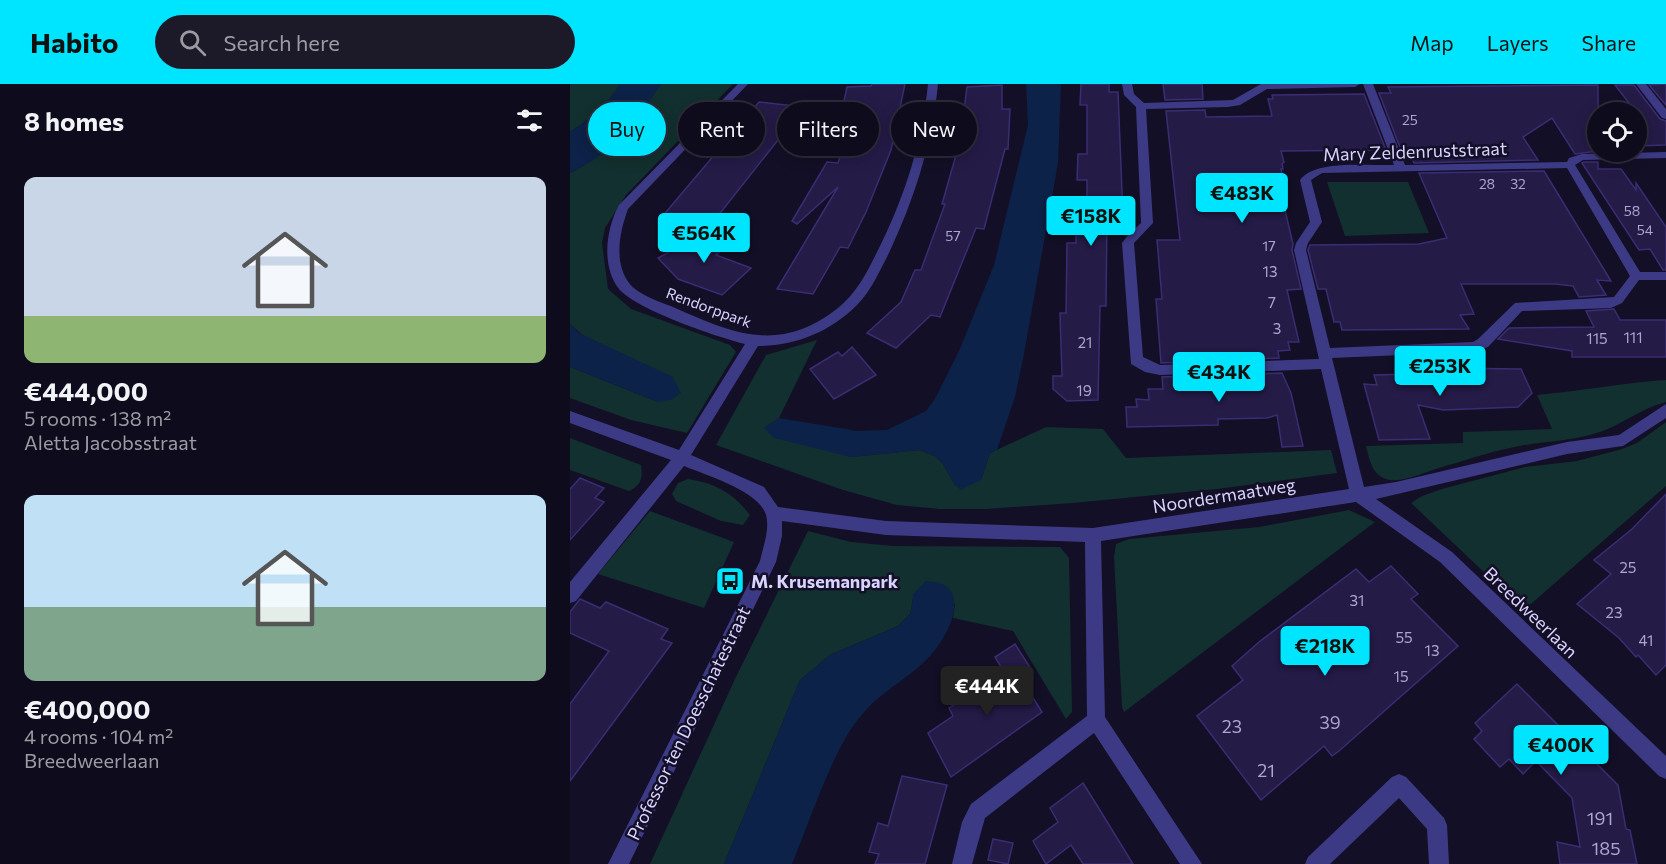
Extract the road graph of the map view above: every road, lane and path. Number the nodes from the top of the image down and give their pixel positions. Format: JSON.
{"nodes":[{"id":1,"x":743,"y":84,"type":"edge"},
{"id":2,"x":933,"y":84,"type":"edge"},
{"id":3,"x":1127,"y":84,"type":"edge"},
{"id":4,"x":1355,"y":84,"type":"edge"},
{"id":5,"x":1368,"y":84,"type":"edge"},
{"id":6,"x":1641,"y":84,"type":"edge"},
{"id":7,"x":1140,"y":106,"type":"junction"},
{"id":8,"x":1666,"y":116,"type":"edge"},
{"id":9,"x":1666,"y":155,"type":"edge"},
{"id":10,"x":1570,"y":165,"type":"junction"},
{"id":11,"x":1401,"y":168,"type":"junction"},
{"id":12,"x":1636,"y":276,"type":"junction"},
{"id":13,"x":1666,"y":276,"type":"edge"},
{"id":14,"x":754,"y":341,"type":"junction"},
{"id":15,"x":1326,"y":358,"type":"junction"},
{"id":16,"x":1666,"y":410,"type":"edge"},
{"id":17,"x":570,"y":417,"type":"edge"},
{"id":18,"x":682,"y":458,"type":"junction"},
{"id":19,"x":1358,"y":495,"type":"junction"},
{"id":20,"x":774,"y":513,"type":"junction"},
{"id":21,"x":1093,"y":535,"type":"junction"},
{"id":22,"x":570,"y":595,"type":"edge"},
{"id":23,"x":1096,"y":720,"type":"junction"},
{"id":24,"x":1666,"y":770,"type":"edge"},
{"id":25,"x":618,"y":864,"type":"edge"},
{"id":26,"x":962,"y":864,"type":"edge"},
{"id":27,"x":1192,"y":864,"type":"edge"},
{"id":28,"x":1315,"y":864,"type":"edge"},
{"id":29,"x":1439,"y":864,"type":"edge"}],
"edges":[{"from":1,"to":14,"type":"street","name":"Rendorppark"},
{"from":2,"to":14,"type":"street","name":"Rendorppark"},
{"from":3,"to":7,"type":"street"},
{"from":4,"to":7,"type":"street"},
{"from":5,"to":11,"type":"street"},
{"from":6,"to":8,"type":"street"},
{"from":7,"to":15,"type":"street"},
{"from":9,"to":10,"type":"street","name":"Mary Zeldenruststraat"},
{"from":10,"to":11,"type":"street","name":"Mary Zeldenruststraat"},
{"from":10,"to":12,"type":"street"},
{"from":11,"to":15,"type":"street","name":"Mary Zeldenruststraat"},
{"from":12,"to":13,"type":"street"},
{"from":12,"to":15,"type":"street"},
{"from":14,"to":18,"type":"street","name":"Rendorppark"},
{"from":15,"to":19,"type":"street","name":"Mary Zeldenruststraat"},
{"from":16,"to":19,"type":"street","name":"Noordermaatweg"},
{"from":17,"to":18,"type":"street"},
{"from":18,"to":20,"type":"street"},
{"from":18,"to":22,"type":"street","name":"Rendorppark"},
{"from":19,"to":21,"type":"street","name":"Noordermaatweg"},
{"from":19,"to":24,"type":"street","name":"Breedweerlaan"},
{"from":20,"to":21,"type":"street","name":"Noordermaatweg"},
{"from":20,"to":25,"type":"street","name":"Professor ten Doesschatestraat"},
{"from":21,"to":23,"type":"street"},
{"from":23,"to":26,"type":"street"},
{"from":23,"to":27,"type":"street"},
{"from":28,"to":29,"type":"street"}]}
